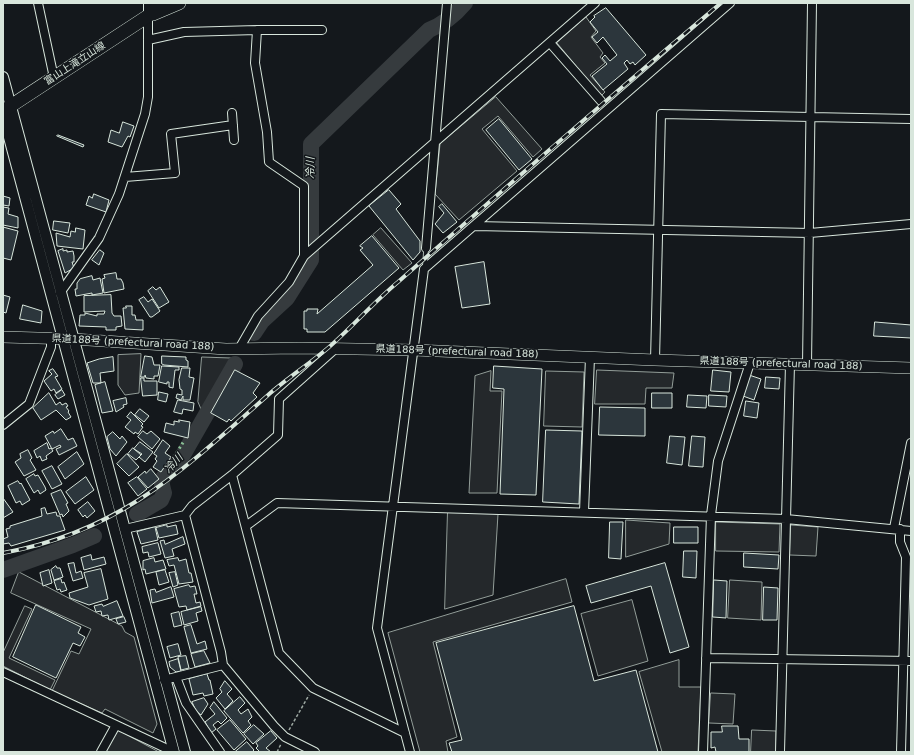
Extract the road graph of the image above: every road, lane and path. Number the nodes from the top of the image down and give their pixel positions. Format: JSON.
{"nodes":[{"id":1,"x":38,"y":3,"type":"edge"},
{"id":2,"x":162,"y":3,"type":"edge"},
{"id":3,"x":180,"y":3,"type":"edge"},
{"id":4,"x":447,"y":3,"type":"edge"},
{"id":5,"x":595,"y":3,"type":"edge"},
{"id":6,"x":730,"y":3,"type":"edge"},
{"id":7,"x":812,"y":3,"type":"edge"},
{"id":8,"x":148,"y":10,"type":"edge"},
{"id":9,"x":257,"y":30,"type":"junction"},
{"id":10,"x":322,"y":30,"type":"dead end"},
{"id":11,"x":148,"y":40,"type":"junction"},
{"id":12,"x":550,"y":43,"type":"junction"},
{"id":13,"x":3,"y":77,"type":"edge"},
{"id":14,"x":54,"y":78,"type":"junction"},
{"id":15,"x":601,"y":101,"type":"dead end"},
{"id":16,"x":6,"y":111,"type":"edge"},
{"id":17,"x":232,"y":113,"type":"dead end"},
{"id":18,"x":812,"y":117,"type":"junction"},
{"id":19,"x":911,"y":119,"type":"edge"},
{"id":20,"x":233,"y":125,"type":"junction"},
{"id":21,"x":234,"y":140,"type":"dead end"},
{"id":22,"x":436,"y":142,"type":"junction"},
{"id":23,"x":125,"y":177,"type":"junction"},
{"id":24,"x":911,"y":224,"type":"edge"},
{"id":25,"x":475,"y":226,"type":"junction"},
{"id":26,"x":659,"y":230,"type":"junction"},
{"id":27,"x":810,"y":233,"type":"junction"},
{"id":28,"x":426,"y":248,"type":"joint"},
{"id":29,"x":304,"y":256,"type":"junction"},
{"id":30,"x":424,"y":269,"type":"junction"},
{"id":31,"x":60,"y":293,"type":"junction"},
{"id":32,"x":3,"y":337,"type":"edge"},
{"id":33,"x":52,"y":338,"type":"junction"},
{"id":34,"x":68,"y":339,"type":"junction"},
{"id":35,"x":239,"y":349,"type":"junction"},
{"id":36,"x":335,"y":349,"type":"junction"},
{"id":37,"x":414,"y":350,"type":"junction"},
{"id":38,"x":590,"y":357,"type":"junction"},
{"id":39,"x":655,"y":360,"type":"junction"},
{"id":40,"x":750,"y":363,"type":"junction"},
{"id":41,"x":790,"y":364,"type":"junction"},
{"id":42,"x":808,"y":364,"type":"junction"},
{"id":43,"x":911,"y":368,"type":"edge"},
{"id":44,"x":3,"y":425,"type":"edge"},
{"id":45,"x":911,"y":443,"type":"edge"},
{"id":46,"x":232,"y":475,"type":"junction"},
{"id":47,"x":392,"y":506,"type":"junction"},
{"id":48,"x":584,"y":512,"type":"junction"},
{"id":49,"x":185,"y":515,"type":"junction"},
{"id":50,"x":711,"y":515,"type":"junction"},
{"id":51,"x":786,"y":518,"type":"junction"},
{"id":52,"x":246,"y":526,"type":"junction"},
{"id":53,"x":125,"y":529,"type":"junction"},
{"id":54,"x":897,"y":529,"type":"junction"},
{"id":55,"x":911,"y":531,"type":"edge"},
{"id":56,"x":706,"y":658,"type":"junction"},
{"id":57,"x":782,"y":659,"type":"junction"},
{"id":58,"x":907,"y":661,"type":"edge"},
{"id":59,"x":223,"y":665,"type":"junction"},
{"id":60,"x":3,"y":673,"type":"edge"},
{"id":61,"x":176,"y":677,"type":"junction"},
{"id":62,"x":164,"y":680,"type":"junction"},
{"id":63,"x":313,"y":688,"type":"junction"},
{"id":64,"x":116,"y":725,"type":"junction"},
{"id":65,"x":405,"y":733,"type":"junction"},
{"id":66,"x":285,"y":737,"type":"junction"},
{"id":67,"x":101,"y":752,"type":"edge"},
{"id":68,"x":174,"y":752,"type":"edge"},
{"id":69,"x":185,"y":752,"type":"edge"},
{"id":70,"x":220,"y":752,"type":"edge"},
{"id":71,"x":277,"y":752,"type":"edge"},
{"id":72,"x":316,"y":752,"type":"edge"},
{"id":73,"x":410,"y":752,"type":"edge"},
{"id":74,"x":703,"y":752,"type":"edge"},
{"id":75,"x":780,"y":752,"type":"edge"},
{"id":76,"x":901,"y":752,"type":"edge"}],
"edges":[{"from":1,"to":14,"type":"street"},
{"from":2,"to":8,"type":"main road","name":"富山上滝立山線"},
{"from":3,"to":8,"type":"main road","name":"富山上滝立山線"},
{"from":4,"to":22,"type":"street"},
{"from":5,"to":12,"type":"street"},
{"from":6,"to":25,"type":"street"},
{"from":7,"to":18,"type":"street"},
{"from":8,"to":11,"type":"street"},
{"from":8,"to":14,"type":"main road","name":"富山上滝立山線"},
{"from":9,"to":10,"type":"street"},
{"from":9,"to":11,"type":"street"},
{"from":9,"to":29,"type":"street"},
{"from":11,"to":23,"type":"street"},
{"from":12,"to":15,"type":"street"},
{"from":12,"to":22,"type":"street"},
{"from":13,"to":16,"type":"street"},
{"from":14,"to":16,"type":"main road","name":"富山上滝立山線"},
{"from":16,"to":31,"type":"street"},
{"from":16,"to":34,"type":"street"},
{"from":17,"to":20,"type":"street"},
{"from":18,"to":19,"type":"street"},
{"from":18,"to":26,"type":"street"},
{"from":18,"to":27,"type":"street"},
{"from":20,"to":21,"type":"street"},
{"from":20,"to":23,"type":"street"},
{"from":22,"to":28,"type":"street"},
{"from":22,"to":29,"type":"street"},
{"from":23,"to":31,"type":"street"},
{"from":24,"to":27,"type":"street"},
{"from":25,"to":26,"type":"street"},
{"from":25,"to":30,"type":"street"},
{"from":26,"to":27,"type":"street"},
{"from":26,"to":39,"type":"street"},
{"from":27,"to":42,"type":"street"},
{"from":28,"to":30,"type":"lane"},
{"from":29,"to":35,"type":"street"},
{"from":30,"to":37,"type":"street"},
{"from":31,"to":34,"type":"street"},
{"from":32,"to":33,"type":"main road","name":"県道188号 (prefectural road 188)"},
{"from":33,"to":34,"type":"main road","name":"県道188号 (prefectural road 188)"},
{"from":33,"to":44,"type":"street"},
{"from":34,"to":35,"type":"main road","name":"県道188号 (prefectural road 188)"},
{"from":34,"to":53,"type":"street"},
{"from":34,"to":68,"type":"street"},
{"from":35,"to":36,"type":"main road","name":"県道188号 (prefectural road 188)"},
{"from":36,"to":37,"type":"main road","name":"県道188号 (prefectural road 188)"},
{"from":36,"to":46,"type":"street"},
{"from":37,"to":38,"type":"main road","name":"県道188号 (prefectural road 188)"},
{"from":37,"to":47,"type":"street"},
{"from":38,"to":39,"type":"main road","name":"県道188号 (prefectural road 188)"},
{"from":38,"to":48,"type":"street"},
{"from":39,"to":40,"type":"main road","name":"県道188号 (prefectural road 188)"},
{"from":40,"to":41,"type":"main road","name":"県道188号 (prefectural road 188)"},
{"from":40,"to":50,"type":"street"},
{"from":41,"to":42,"type":"main road","name":"県道188号 (prefectural road 188)"},
{"from":41,"to":51,"type":"street"},
{"from":42,"to":43,"type":"main road","name":"県道188号 (prefectural road 188)"},
{"from":45,"to":54,"type":"street"},
{"from":46,"to":49,"type":"street"},
{"from":46,"to":52,"type":"street"},
{"from":47,"to":48,"type":"street"},
{"from":47,"to":52,"type":"street"},
{"from":47,"to":65,"type":"street"},
{"from":48,"to":50,"type":"street"},
{"from":49,"to":53,"type":"street"},
{"from":49,"to":59,"type":"street"},
{"from":50,"to":51,"type":"street"},
{"from":50,"to":56,"type":"street"},
{"from":51,"to":54,"type":"street"},
{"from":51,"to":57,"type":"street"},
{"from":52,"to":63,"type":"street"},
{"from":53,"to":62,"type":"street"},
{"from":54,"to":55,"type":"street"},
{"from":54,"to":58,"type":"street"},
{"from":56,"to":57,"type":"street"},
{"from":56,"to":74,"type":"street"},
{"from":57,"to":58,"type":"street"},
{"from":57,"to":75,"type":"street"},
{"from":58,"to":76,"type":"street"},
{"from":59,"to":61,"type":"street"},
{"from":59,"to":66,"type":"street"},
{"from":60,"to":64,"type":"street"},
{"from":61,"to":62,"type":"street"},
{"from":61,"to":70,"type":"street"},
{"from":62,"to":69,"type":"street"},
{"from":63,"to":65,"type":"street"},
{"from":63,"to":66,"type":"path"},
{"from":64,"to":67,"type":"street"},
{"from":64,"to":68,"type":"street"},
{"from":65,"to":73,"type":"street"},
{"from":66,"to":71,"type":"path"},
{"from":66,"to":72,"type":"street"}]}
